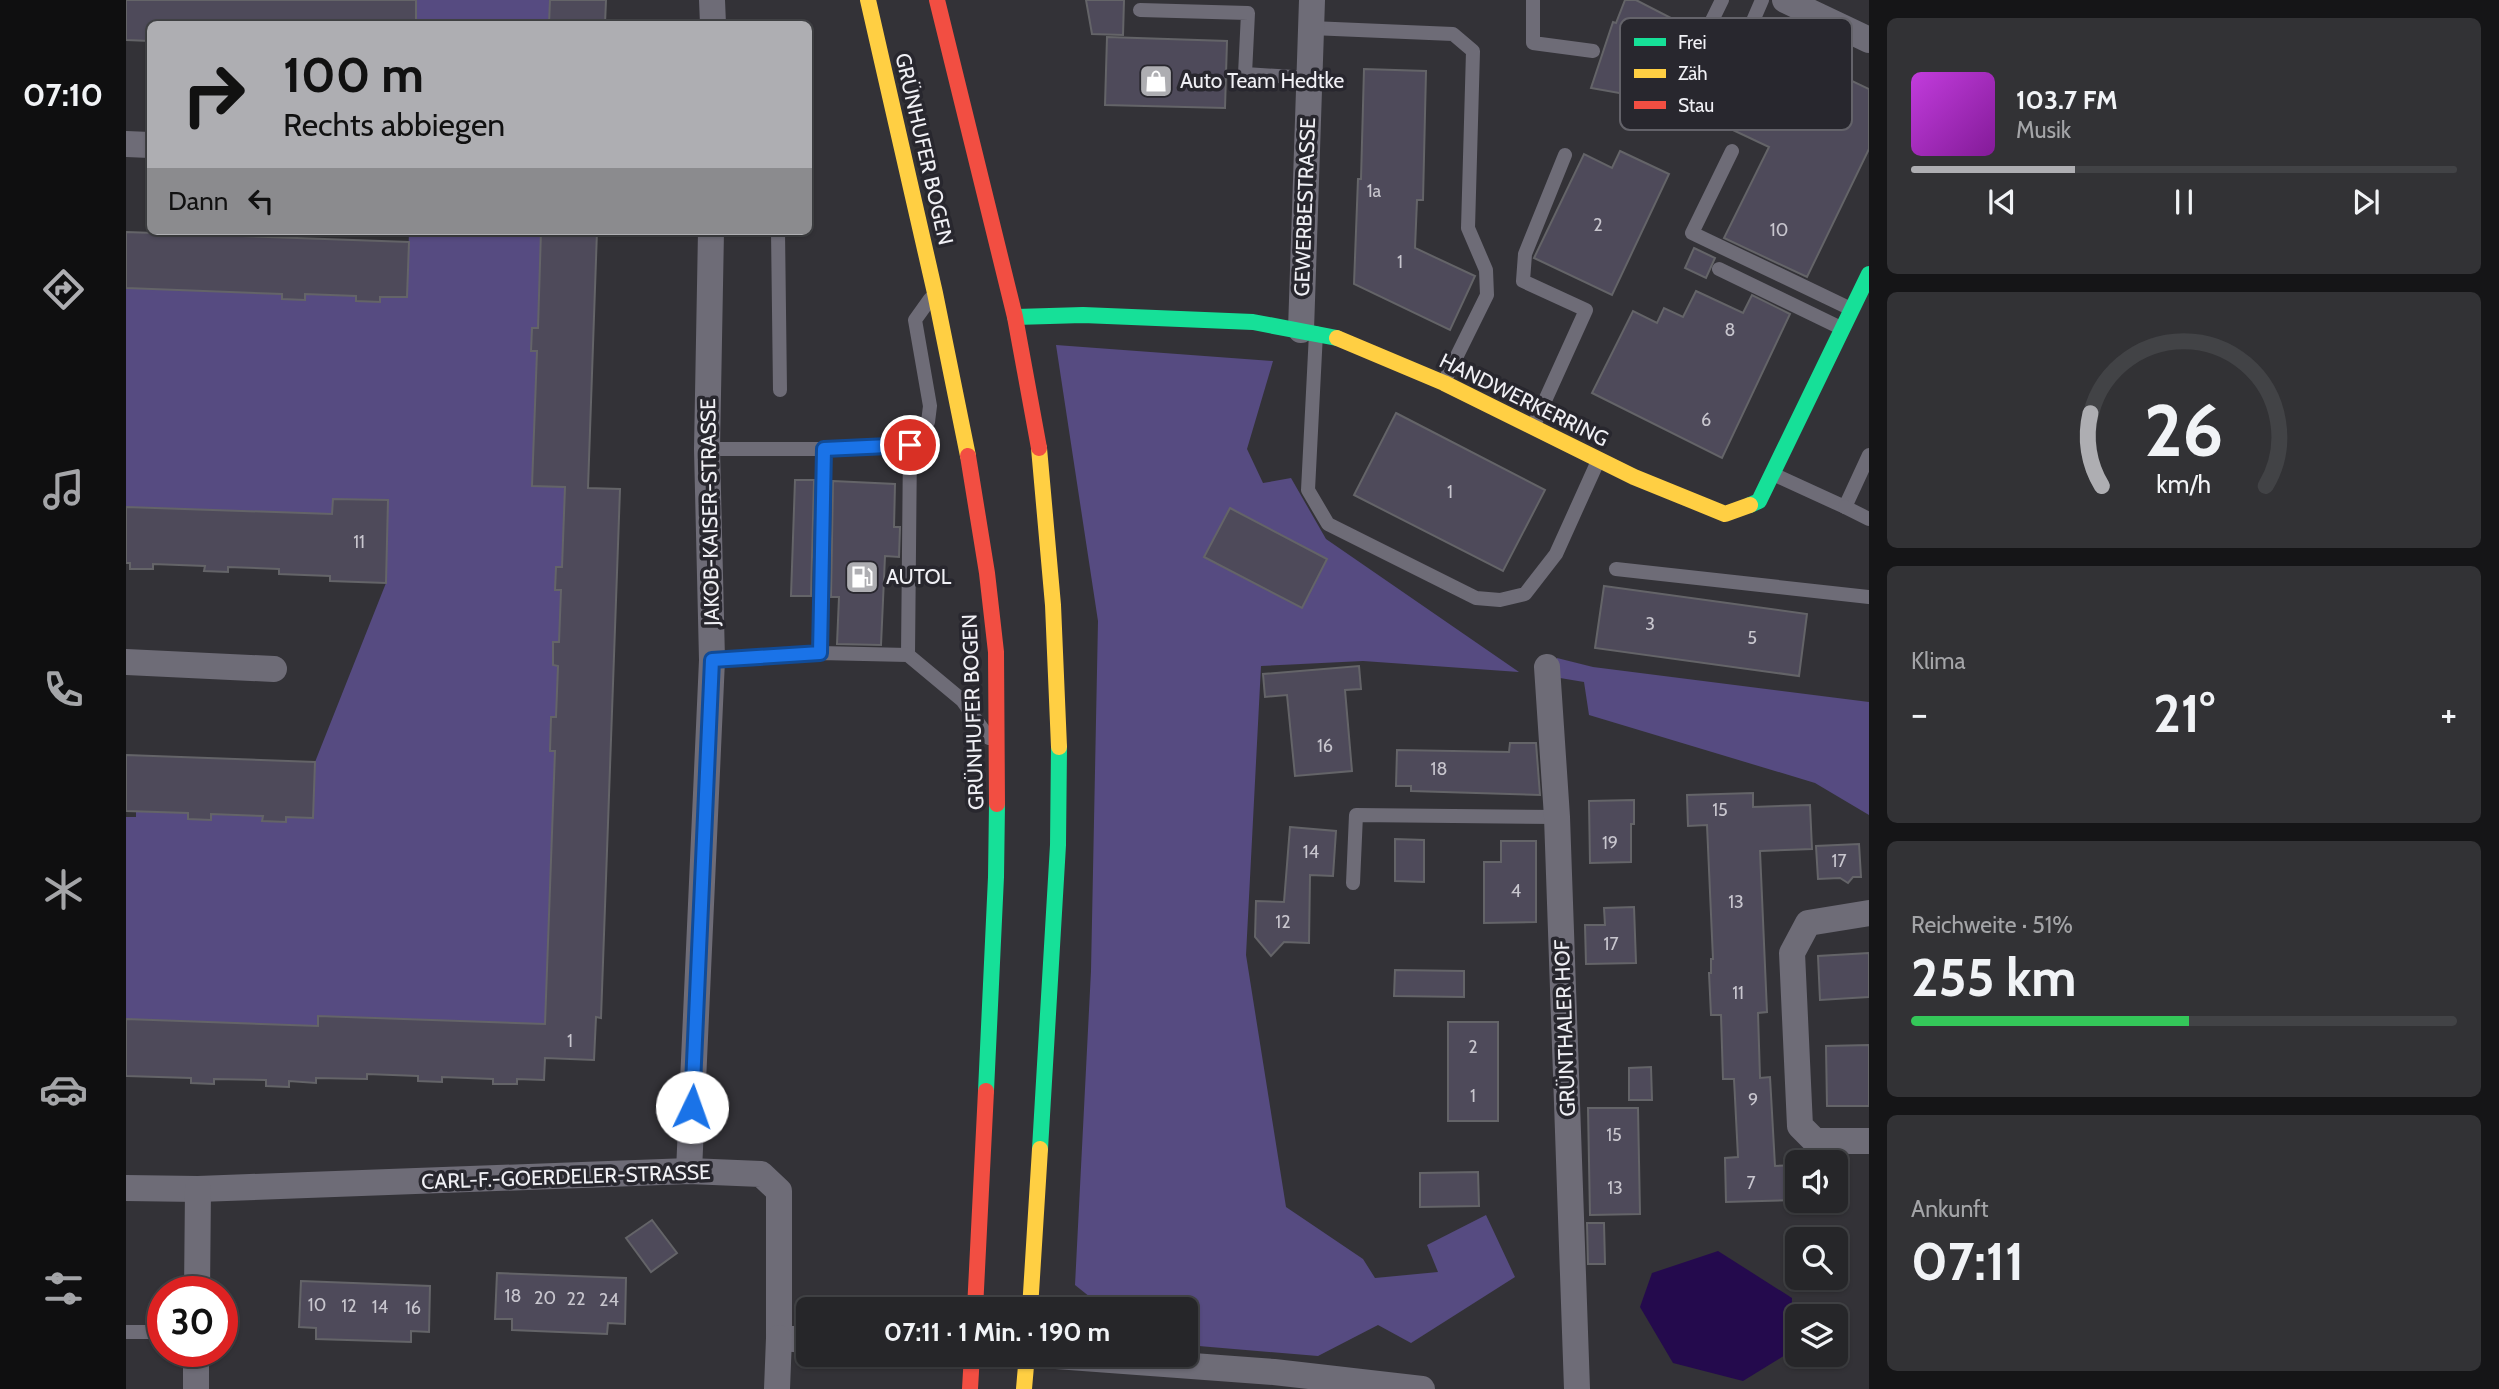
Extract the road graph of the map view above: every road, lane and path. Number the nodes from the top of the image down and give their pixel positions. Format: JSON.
{"nodes":[{"id":1,"x":712,"y":0,"type":"edge"},
{"id":2,"x":867,"y":0,"type":"edge"},
{"id":3,"x":937,"y":0,"type":"edge"},
{"id":4,"x":1312,"y":0,"type":"edge"},
{"id":5,"x":1533,"y":0,"type":"edge"},
{"id":6,"x":1722,"y":0,"type":"edge"},
{"id":7,"x":1762,"y":0,"type":"edge"},
{"id":8,"x":1785,"y":0,"type":"edge"},
{"id":9,"x":1140,"y":10,"type":"dead end"},
{"id":10,"x":1713,"y":18,"type":"edge"},
{"id":11,"x":1754,"y":18,"type":"edge"},
{"id":12,"x":1823,"y":18,"type":"edge"},
{"id":13,"x":713,"y":21,"type":"edge"},
{"id":14,"x":1311,"y":28,"type":"junction"},
{"id":15,"x":1852,"y":32,"type":"edge"},
{"id":16,"x":1869,"y":40,"type":"edge"},
{"id":17,"x":1593,"y":51,"type":"dead end"},
{"id":18,"x":1310,"y":78,"type":"junction"},
{"id":19,"x":126,"y":144,"type":"edge"},
{"id":20,"x":147,"y":145,"type":"edge"},
{"id":21,"x":1732,"y":151,"type":"dead end"},
{"id":22,"x":1565,"y":155,"type":"dead end"},
{"id":23,"x":712,"y":235,"type":"edge"},
{"id":24,"x":778,"y":235,"type":"edge"},
{"id":25,"x":1719,"y":269,"type":"dead end"},
{"id":26,"x":1869,"y":274,"type":"edge"},
{"id":27,"x":935,"y":293,"type":"junction"},
{"id":28,"x":1852,"y":309,"type":"junction"},
{"id":29,"x":1015,"y":317,"type":"junction"},
{"id":30,"x":1843,"y":329,"type":"junction"},
{"id":31,"x":1308,"y":331,"type":"junction"},
{"id":32,"x":1444,"y":383,"type":"junction"},
{"id":33,"x":780,"y":390,"type":"dead end"},
{"id":34,"x":1532,"y":428,"type":"junction"},
{"id":35,"x":910,"y":445,"type":"junction"},
{"id":36,"x":707,"y":449,"type":"junction"},
{"id":37,"x":824,"y":449,"type":"junction"},
{"id":38,"x":1869,"y":454,"type":"edge"},
{"id":39,"x":1598,"y":460,"type":"junction"},
{"id":40,"x":1773,"y":474,"type":"junction"},
{"id":41,"x":1844,"y":507,"type":"junction"},
{"id":42,"x":1869,"y":519,"type":"edge"},
{"id":43,"x":1616,"y":569,"type":"dead end"},
{"id":44,"x":1869,"y":597,"type":"edge"},
{"id":45,"x":820,"y":653,"type":"junction"},
{"id":46,"x":908,"y":656,"type":"junction"},
{"id":47,"x":712,"y":660,"type":"junction"},
{"id":48,"x":126,"y":662,"type":"edge"},
{"id":49,"x":1547,"y":667,"type":"dead end"},
{"id":50,"x":274,"y":669,"type":"dead end"},
{"id":51,"x":998,"y":751,"type":"junction"},
{"id":52,"x":1557,"y":817,"type":"junction"},
{"id":53,"x":1353,"y":883,"type":"dead end"},
{"id":54,"x":1869,"y":913,"type":"edge"},
{"id":55,"x":1869,"y":1141,"type":"edge"},
{"id":56,"x":689,"y":1171,"type":"junction"},
{"id":57,"x":126,"y":1188,"type":"edge"},
{"id":58,"x":198,"y":1189,"type":"junction"},
{"id":59,"x":197,"y":1276,"type":"edge"},
{"id":60,"x":976,"y":1297,"type":"edge"},
{"id":61,"x":1031,"y":1297,"type":"edge"},
{"id":62,"x":126,"y":1332,"type":"edge"},
{"id":63,"x":147,"y":1332,"type":"edge"},
{"id":64,"x":779,"y":1338,"type":"junction"},
{"id":65,"x":796,"y":1339,"type":"edge"},
{"id":66,"x":1198,"y":1366,"type":"edge"},
{"id":67,"x":196,"y":1367,"type":"edge"},
{"id":68,"x":971,"y":1367,"type":"edge"},
{"id":69,"x":1027,"y":1367,"type":"edge"},
{"id":70,"x":196,"y":1389,"type":"edge"},
{"id":71,"x":777,"y":1389,"type":"edge"},
{"id":72,"x":970,"y":1389,"type":"edge"},
{"id":73,"x":1024,"y":1389,"type":"edge"},
{"id":74,"x":1422,"y":1389,"type":"edge"},
{"id":75,"x":1577,"y":1389,"type":"edge"}],
"edges":[{"from":1,"to":13,"type":"street"},
{"from":2,"to":27,"type":"main road","name":"GRÜNHUFER BOGEN"},
{"from":3,"to":29,"type":"main road"},
{"from":4,"to":14,"type":"street","name":"GEWERBESTRASSE"},
{"from":5,"to":17,"type":"lane"},
{"from":6,"to":10,"type":"lane"},
{"from":7,"to":11,"type":"lane"},
{"from":8,"to":12,"type":"street"},
{"from":9,"to":18,"type":"lane"},
{"from":14,"to":18,"type":"street","name":"GEWERBESTRASSE"},
{"from":14,"to":32,"type":"lane"},
{"from":15,"to":16,"type":"street"},
{"from":18,"to":31,"type":"street","name":"GEWERBESTRASSE"},
{"from":19,"to":20,"type":"street"},
{"from":21,"to":28,"type":"lane"},
{"from":22,"to":34,"type":"lane"},
{"from":23,"to":36,"type":"street","name":"JAKOB-KAISER-STRASSE"},
{"from":24,"to":33,"type":"lane"},
{"from":25,"to":30,"type":"lane"},
{"from":26,"to":28,"type":"main road","name":"HANDWERKERRING"},
{"from":27,"to":35,"type":"lane"},
{"from":27,"to":51,"type":"main road","name":"GRÜNHUFER BOGEN"},
{"from":28,"to":30,"type":"main road","name":"HANDWERKERRING"},
{"from":29,"to":31,"type":"main road","name":"HANDWERKERRING"},
{"from":29,"to":61,"type":"main road"},
{"from":30,"to":40,"type":"main road","name":"HANDWERKERRING"},
{"from":31,"to":32,"type":"main road","name":"HANDWERKERRING"},
{"from":31,"to":39,"type":"lane"},
{"from":32,"to":34,"type":"main road","name":"HANDWERKERRING"},
{"from":34,"to":39,"type":"main road","name":"HANDWERKERRING"},
{"from":35,"to":37,"type":"lane"},
{"from":35,"to":46,"type":"lane"},
{"from":36,"to":37,"type":"lane"},
{"from":36,"to":47,"type":"street","name":"JAKOB-KAISER-STRASSE"},
{"from":37,"to":45,"type":"lane"},
{"from":38,"to":41,"type":"lane"},
{"from":39,"to":40,"type":"main road","name":"HANDWERKERRING"},
{"from":40,"to":41,"type":"lane"},
{"from":41,"to":42,"type":"lane"},
{"from":43,"to":44,"type":"lane"},
{"from":45,"to":46,"type":"lane"},
{"from":45,"to":47,"type":"lane"},
{"from":46,"to":51,"type":"lane"},
{"from":47,"to":56,"type":"street","name":"JAKOB-KAISER-STRASSE"},
{"from":48,"to":50,"type":"street"},
{"from":49,"to":52,"type":"street","name":"GRÜNTHALER HOF"},
{"from":51,"to":60,"type":"main road","name":"GRÜNHUFER BOGEN"},
{"from":52,"to":53,"type":"lane"},
{"from":52,"to":75,"type":"street","name":"GRÜNTHALER HOF"},
{"from":54,"to":55,"type":"street"},
{"from":56,"to":58,"type":"street","name":"CARL-F.-GOERDELER-STRASSE"},
{"from":56,"to":64,"type":"street","name":"CARL-F.-GOERDELER-STRASSE"},
{"from":57,"to":58,"type":"street","name":"CARL-F.-GOERDELER-STRASSE"},
{"from":58,"to":59,"type":"street"},
{"from":62,"to":63,"type":"lane"},
{"from":64,"to":65,"type":"street"},
{"from":64,"to":71,"type":"street","name":"CARL-F.-GOERDELER-STRASSE"},
{"from":66,"to":74,"type":"street"},
{"from":67,"to":70,"type":"street"},
{"from":68,"to":72,"type":"main road"},
{"from":69,"to":73,"type":"main road"}]}
